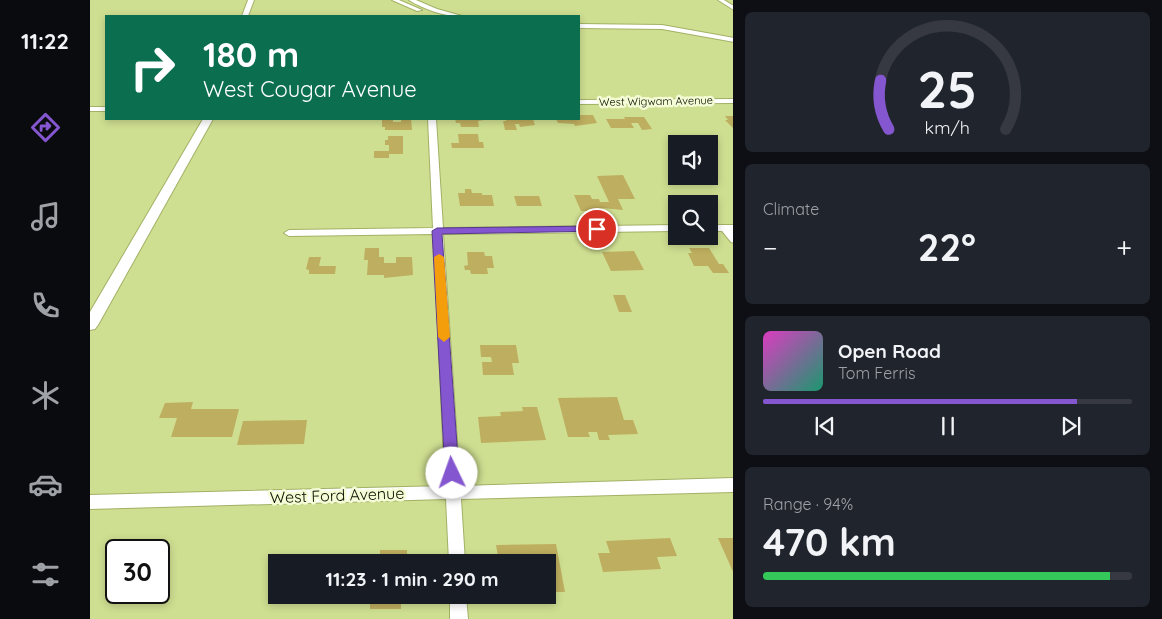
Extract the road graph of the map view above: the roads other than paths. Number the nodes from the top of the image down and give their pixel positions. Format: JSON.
{"nodes":[{"id":1,"x":251,"y":0,"type":"edge"},
{"id":2,"x":395,"y":0,"type":"edge"},
{"id":3,"x":412,"y":0,"type":"edge"},
{"id":4,"x":721,"y":0,"type":"edge"},
{"id":5,"x":733,"y":9,"type":"edge"},
{"id":6,"x":432,"y":12,"type":"junction"},
{"id":7,"x":245,"y":15,"type":"edge"},
{"id":8,"x":423,"y":15,"type":"edge"},
{"id":9,"x":439,"y":15,"type":"edge"},
{"id":10,"x":452,"y":15,"type":"edge"},
{"id":11,"x":580,"y":22,"type":"edge"},
{"id":12,"x":580,"y":26,"type":"edge"},
{"id":13,"x":732,"y":37,"type":"edge"},
{"id":14,"x":733,"y":100,"type":"edge"},
{"id":15,"x":580,"y":102,"type":"edge"},
{"id":16,"x":90,"y":109,"type":"edge"},
{"id":17,"x":105,"y":109,"type":"edge"},
{"id":18,"x":207,"y":120,"type":"edge"},
{"id":19,"x":432,"y":120,"type":"edge"},
{"id":20,"x":668,"y":228,"type":"edge"},
{"id":21,"x":729,"y":228,"type":"edge"},
{"id":22,"x":437,"y":231,"type":"junction"},
{"id":23,"x":289,"y":233,"type":"dead end"},
{"id":24,"x":733,"y":240,"type":"edge"},
{"id":25,"x":90,"y":325,"type":"edge"},
{"id":26,"x":733,"y":485,"type":"edge"},
{"id":27,"x":453,"y":492,"type":"junction"},
{"id":28,"x":90,"y":502,"type":"edge"},
{"id":29,"x":457,"y":554,"type":"edge"},
{"id":30,"x":459,"y":604,"type":"edge"},
{"id":31,"x":460,"y":619,"type":"edge"}],
"edges":[{"from":1,"to":7,"type":"main road"},
{"from":2,"to":6,"type":"street"},
{"from":3,"to":6,"type":"street"},
{"from":4,"to":5,"type":"street"},
{"from":6,"to":8,"type":"street"},
{"from":6,"to":9,"type":"street"},
{"from":6,"to":10,"type":"street"},
{"from":11,"to":13,"type":"street"},
{"from":12,"to":13,"type":"street"},
{"from":14,"to":15,"type":"street","name":"West Wigwam Avenue"},
{"from":16,"to":17,"type":"street"},
{"from":18,"to":25,"type":"main road"},
{"from":19,"to":22,"type":"street"},
{"from":20,"to":22,"type":"street"},
{"from":21,"to":24,"type":"street"},
{"from":22,"to":23,"type":"street"},
{"from":22,"to":27,"type":"street"},
{"from":26,"to":27,"type":"street","name":"West Ford Avenue"},
{"from":27,"to":28,"type":"street","name":"West Ford Avenue"},
{"from":27,"to":29,"type":"street"},
{"from":30,"to":31,"type":"street"}]}
